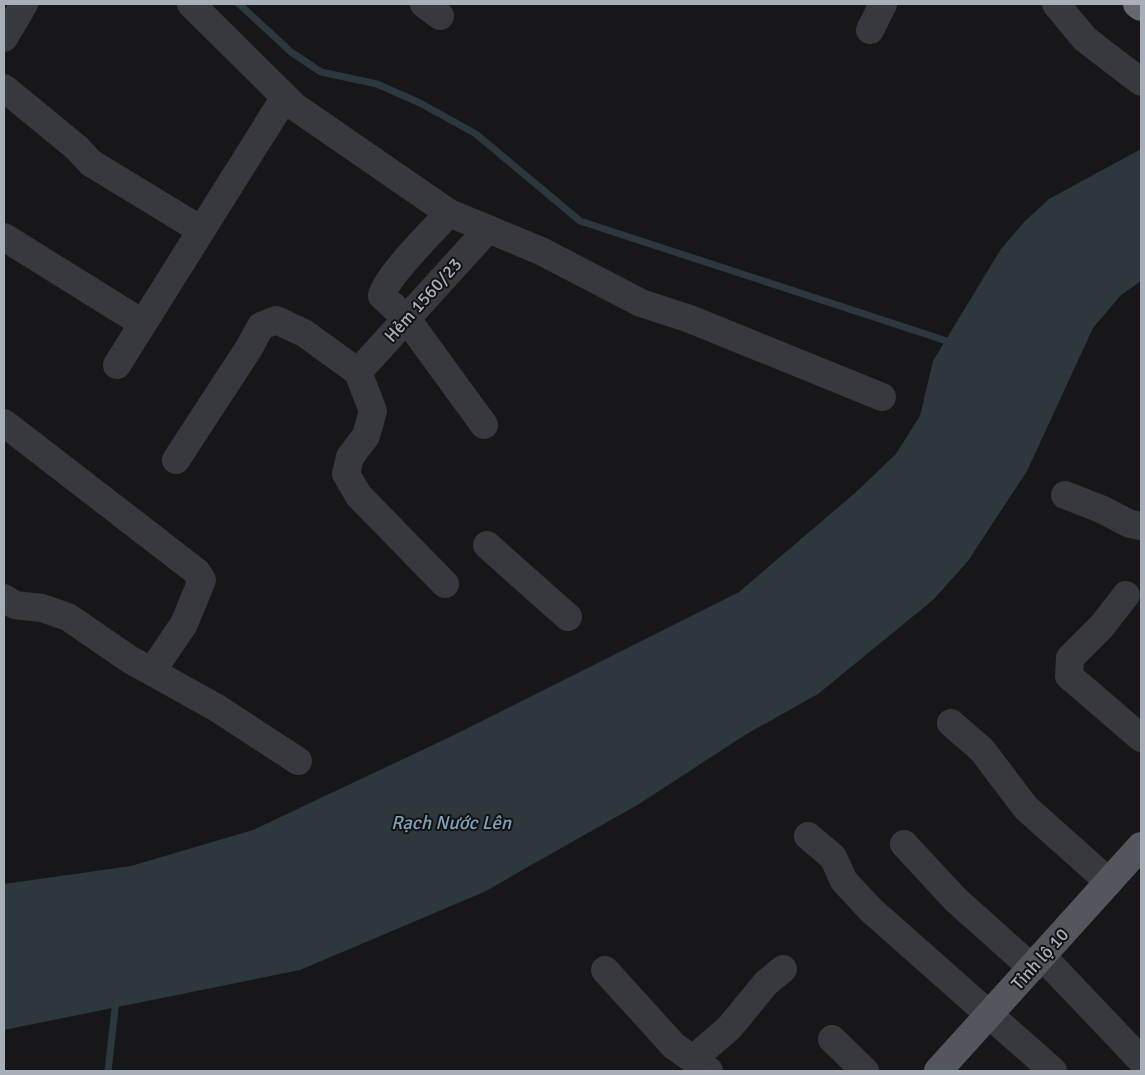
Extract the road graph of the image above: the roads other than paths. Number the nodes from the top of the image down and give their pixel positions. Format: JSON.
{"nodes":[{"id":1,"x":24,"y":4,"type":"edge"},
{"id":2,"x":191,"y":4,"type":"edge"},
{"id":3,"x":883,"y":4,"type":"edge"},
{"id":4,"x":1056,"y":4,"type":"edge"},
{"id":5,"x":1137,"y":4,"type":"edge"},
{"id":6,"x":1141,"y":7,"type":"edge"},
{"id":7,"x":870,"y":30,"type":"dead end"},
{"id":8,"x":4,"y":38,"type":"edge"},
{"id":9,"x":1141,"y":82,"type":"edge"},
{"id":10,"x":4,"y":88,"type":"edge"},
{"id":11,"x":285,"y":97,"type":"junction"},
{"id":12,"x":449,"y":213,"type":"junction"},
{"id":13,"x":488,"y":229,"type":"junction"},
{"id":14,"x":201,"y":230,"type":"junction"},
{"id":15,"x":4,"y":237,"type":"edge"},
{"id":16,"x":406,"y":318,"type":"junction"},
{"id":17,"x":142,"y":324,"type":"junction"},
{"id":18,"x":117,"y":365,"type":"dead end"},
{"id":19,"x":358,"y":372,"type":"junction"},
{"id":20,"x":882,"y":396,"type":"dead end"},
{"id":21,"x":4,"y":423,"type":"edge"},
{"id":22,"x":484,"y":425,"type":"dead end"},
{"id":23,"x":176,"y":460,"type":"dead end"},
{"id":24,"x":1065,"y":495,"type":"dead end"},
{"id":25,"x":1141,"y":526,"type":"edge"},
{"id":26,"x":487,"y":545,"type":"dead end"},
{"id":27,"x":445,"y":584,"type":"dead end"},
{"id":28,"x":1126,"y":595,"type":"dead end"},
{"id":29,"x":4,"y":598,"type":"edge"},
{"id":30,"x":568,"y":617,"type":"dead end"},
{"id":31,"x":152,"y":671,"type":"junction"},
{"id":32,"x":951,"y":723,"type":"dead end"},
{"id":33,"x":1141,"y":738,"type":"edge"},
{"id":34,"x":298,"y":761,"type":"dead end"},
{"id":35,"x":808,"y":836,"type":"dead end"},
{"id":36,"x":904,"y":844,"type":"dead end"},
{"id":37,"x":1141,"y":846,"type":"edge"},
{"id":38,"x":1109,"y":882,"type":"junction"},
{"id":39,"x":1037,"y":962,"type":"junction"},
{"id":40,"x":783,"y":969,"type":"dead end"},
{"id":41,"x":605,"y":970,"type":"dead end"},
{"id":42,"x":990,"y":1013,"type":"junction"},
{"id":43,"x":832,"y":1039,"type":"dead end"},
{"id":44,"x":1141,"y":1060,"type":"edge"},
{"id":45,"x":701,"y":1065,"type":"edge"},
{"id":46,"x":865,"y":1071,"type":"edge"},
{"id":47,"x":938,"y":1071,"type":"edge"},
{"id":48,"x":1053,"y":1071,"type":"edge"}],
"edges":[{"from":1,"to":8,"type":"street"},
{"from":2,"to":11,"type":"street"},
{"from":3,"to":7,"type":"street"},
{"from":4,"to":9,"type":"street"},
{"from":5,"to":6,"type":"highway"},
{"from":10,"to":14,"type":"street"},
{"from":11,"to":12,"type":"street"},
{"from":11,"to":14,"type":"street"},
{"from":12,"to":13,"type":"street"},
{"from":12,"to":16,"type":"street"},
{"from":13,"to":16,"type":"street","name":"Hẻm 1560/23"},
{"from":13,"to":20,"type":"street"},
{"from":14,"to":17,"type":"street"},
{"from":15,"to":17,"type":"street"},
{"from":16,"to":19,"type":"street","name":"Hẻm 1560/23"},
{"from":16,"to":22,"type":"street"},
{"from":17,"to":18,"type":"street"},
{"from":19,"to":23,"type":"street"},
{"from":19,"to":27,"type":"street"},
{"from":21,"to":31,"type":"street"},
{"from":24,"to":25,"type":"street"},
{"from":26,"to":30,"type":"street"},
{"from":28,"to":33,"type":"street"},
{"from":29,"to":31,"type":"street"},
{"from":31,"to":34,"type":"street"},
{"from":32,"to":38,"type":"street"},
{"from":35,"to":42,"type":"street"},
{"from":36,"to":39,"type":"street"},
{"from":37,"to":38,"type":"main road","name":"Tỉnh lộ 10"},
{"from":38,"to":39,"type":"main road","name":"Tỉnh lộ 10"},
{"from":39,"to":42,"type":"main road","name":"Tỉnh lộ 10"},
{"from":39,"to":44,"type":"street"},
{"from":40,"to":45,"type":"street"},
{"from":41,"to":45,"type":"street"},
{"from":42,"to":47,"type":"main road","name":"Tỉnh lộ 10"},
{"from":42,"to":48,"type":"street"},
{"from":43,"to":46,"type":"street"}]}
